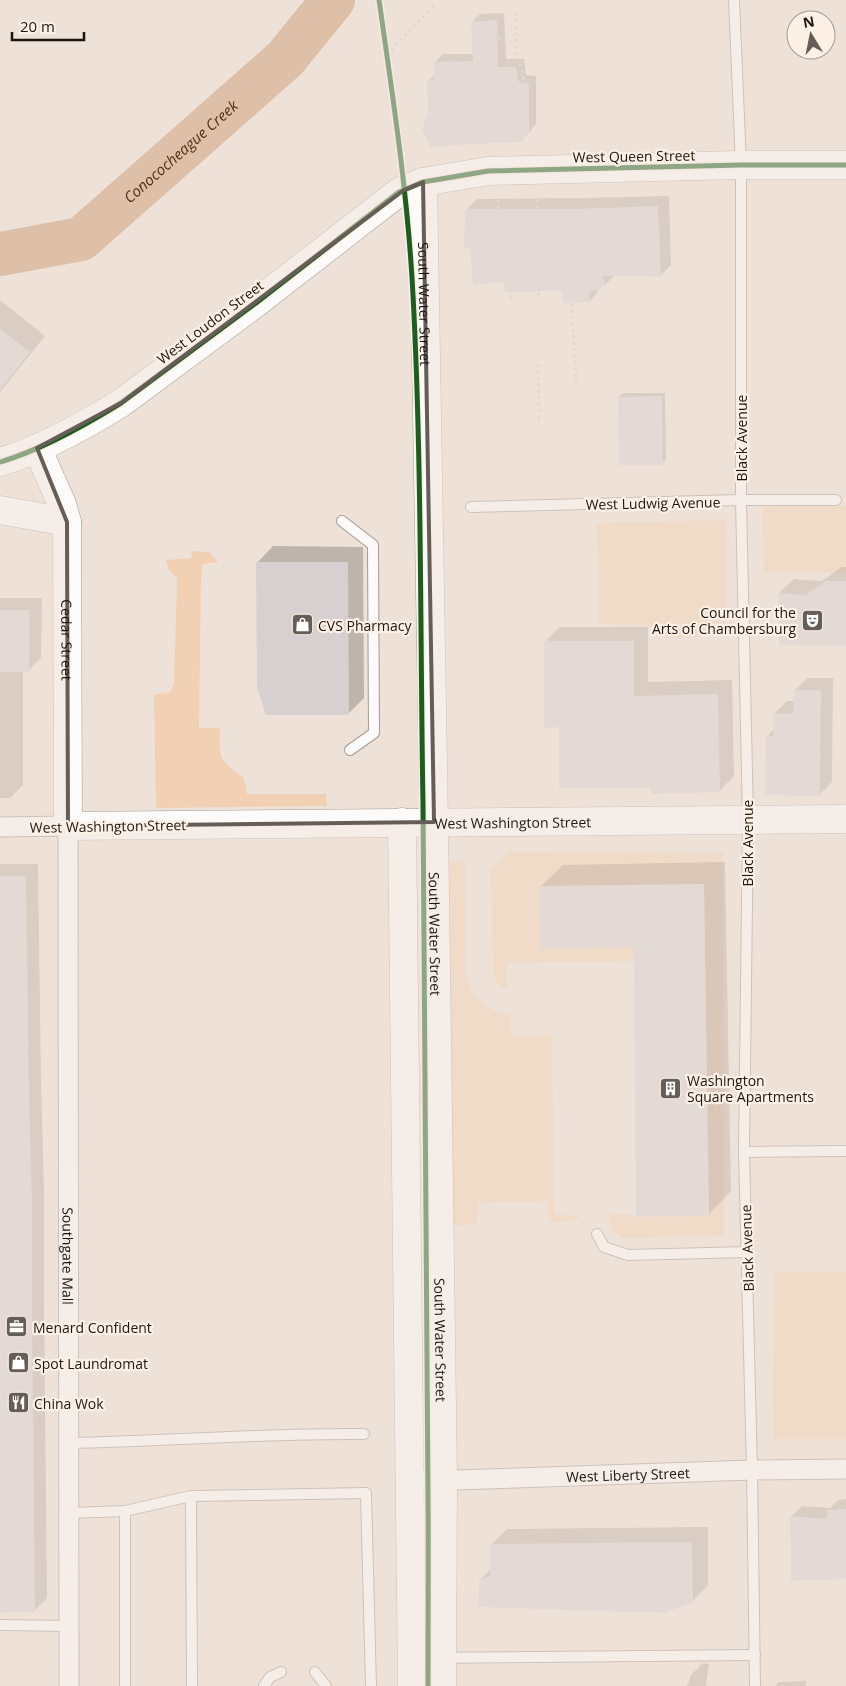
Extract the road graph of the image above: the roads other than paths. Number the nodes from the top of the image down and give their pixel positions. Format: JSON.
{"nodes":[{"id":1,"x":734,"y":0,"type":"edge"},
{"id":2,"x":741,"y":165,"type":"junction"},
{"id":3,"x":846,"y":165,"type":"edge"},
{"id":4,"x":423,"y":182,"type":"junction"},
{"id":5,"x":37,"y":448,"type":"junction"},
{"id":6,"x":0,"y":462,"type":"edge"},
{"id":7,"x":741,"y":500,"type":"junction"},
{"id":8,"x":836,"y":500,"type":"dead end"},
{"id":9,"x":471,"y":507,"type":"dead end"},
{"id":10,"x":0,"y":510,"type":"edge"},
{"id":11,"x":342,"y":521,"type":"dead end"},
{"id":12,"x":67,"y":522,"type":"junction"},
{"id":13,"x":350,"y":750,"type":"dead end"},
{"id":14,"x":846,"y":818,"type":"edge"},
{"id":15,"x":748,"y":819,"type":"junction"},
{"id":16,"x":402,"y":822,"type":"junction"},
{"id":17,"x":434,"y":822,"type":"junction"},
{"id":18,"x":68,"y":826,"type":"junction"},
{"id":19,"x":0,"y":827,"type":"edge"},
{"id":20,"x":846,"y":1151,"type":"edge"},
{"id":21,"x":744,"y":1152,"type":"junction"},
{"id":22,"x":597,"y":1234,"type":"dead end"},
{"id":23,"x":747,"y":1252,"type":"junction"},
{"id":24,"x":364,"y":1434,"type":"dead end"},
{"id":25,"x":70,"y":1443,"type":"junction"},
{"id":26,"x":846,"y":1469,"type":"edge"},
{"id":27,"x":752,"y":1470,"type":"junction"},
{"id":28,"x":410,"y":1480,"type":"junction"},
{"id":29,"x":443,"y":1481,"type":"junction"},
{"id":30,"x":191,"y":1496,"type":"junction"},
{"id":31,"x":125,"y":1512,"type":"junction"},
{"id":32,"x":70,"y":1513,"type":"junction"},
{"id":33,"x":0,"y":1625,"type":"edge"},
{"id":34,"x":70,"y":1626,"type":"junction"},
{"id":35,"x":755,"y":1655,"type":"junction"},
{"id":36,"x":412,"y":1658,"type":"junction"},
{"id":37,"x":442,"y":1658,"type":"junction"},
{"id":38,"x":281,"y":1672,"type":"dead end"},
{"id":39,"x":315,"y":1672,"type":"dead end"},
{"id":40,"x":69,"y":1686,"type":"edge"},
{"id":41,"x":125,"y":1686,"type":"edge"},
{"id":42,"x":192,"y":1686,"type":"edge"},
{"id":43,"x":264,"y":1686,"type":"edge"},
{"id":44,"x":326,"y":1686,"type":"edge"},
{"id":45,"x":371,"y":1686,"type":"edge"},
{"id":46,"x":412,"y":1686,"type":"edge"},
{"id":47,"x":442,"y":1686,"type":"edge"},
{"id":48,"x":755,"y":1686,"type":"edge"}],
"edges":[{"from":1,"to":2,"type":"lane","name":"Black Avenue"},
{"from":2,"to":3,"type":"main road","name":"West Queen Street"},
{"from":2,"to":4,"type":"main road","name":"West Queen Street"},
{"from":2,"to":7,"type":"lane","name":"Black Avenue"},
{"from":4,"to":5,"type":"main road","name":"West Loudon Street"},
{"from":4,"to":17,"type":"main road","name":"South Water Street"},
{"from":5,"to":6,"type":"main road","name":"West Loudon Street"},
{"from":5,"to":12,"type":"main road","name":"Cedar Street"},
{"from":7,"to":8,"type":"lane","name":"West Ludwig Avenue"},
{"from":7,"to":9,"type":"lane","name":"West Ludwig Avenue"},
{"from":7,"to":15,"type":"lane","name":"Black Avenue"},
{"from":10,"to":12,"type":"main road"},
{"from":11,"to":13,"type":"lane"},
{"from":12,"to":18,"type":"main road","name":"Cedar Street"},
{"from":14,"to":15,"type":"main road","name":"West Washington Street"},
{"from":15,"to":17,"type":"main road","name":"West Washington Street"},
{"from":15,"to":21,"type":"lane","name":"Black Avenue"},
{"from":16,"to":17,"type":"main road","name":"West Washington Street"},
{"from":16,"to":18,"type":"main road","name":"West Washington Street"},
{"from":16,"to":28,"type":"main road"},
{"from":17,"to":29,"type":"main road","name":"South Water Street"},
{"from":18,"to":19,"type":"street","name":"West Washington Street"},
{"from":18,"to":25,"type":"street","name":"Southgate Mall"},
{"from":20,"to":21,"type":"lane"},
{"from":21,"to":23,"type":"lane","name":"Black Avenue"},
{"from":22,"to":23,"type":"lane"},
{"from":23,"to":27,"type":"lane","name":"Black Avenue"},
{"from":24,"to":25,"type":"lane"},
{"from":25,"to":32,"type":"street","name":"Southgate Mall"},
{"from":26,"to":27,"type":"street","name":"West Liberty Street"},
{"from":27,"to":29,"type":"street","name":"West Liberty Street"},
{"from":27,"to":35,"type":"lane","name":"Black Avenue"},
{"from":28,"to":29,"type":"street","name":"West Liberty Street"},
{"from":28,"to":36,"type":"main road"},
{"from":29,"to":37,"type":"main road","name":"South Water Street"},
{"from":30,"to":31,"type":"lane"},
{"from":30,"to":42,"type":"lane"},
{"from":30,"to":45,"type":"lane"},
{"from":31,"to":32,"type":"lane"},
{"from":31,"to":41,"type":"lane"},
{"from":32,"to":34,"type":"street","name":"Southgate Mall"},
{"from":33,"to":34,"type":"lane"},
{"from":34,"to":40,"type":"street","name":"Southgate Mall"},
{"from":35,"to":37,"type":"lane"},
{"from":35,"to":48,"type":"lane","name":"Black Avenue"},
{"from":36,"to":37,"type":"lane"},
{"from":36,"to":46,"type":"main road"},
{"from":37,"to":47,"type":"main road","name":"South Water Street"},
{"from":38,"to":43,"type":"lane"},
{"from":39,"to":44,"type":"lane"}]}
